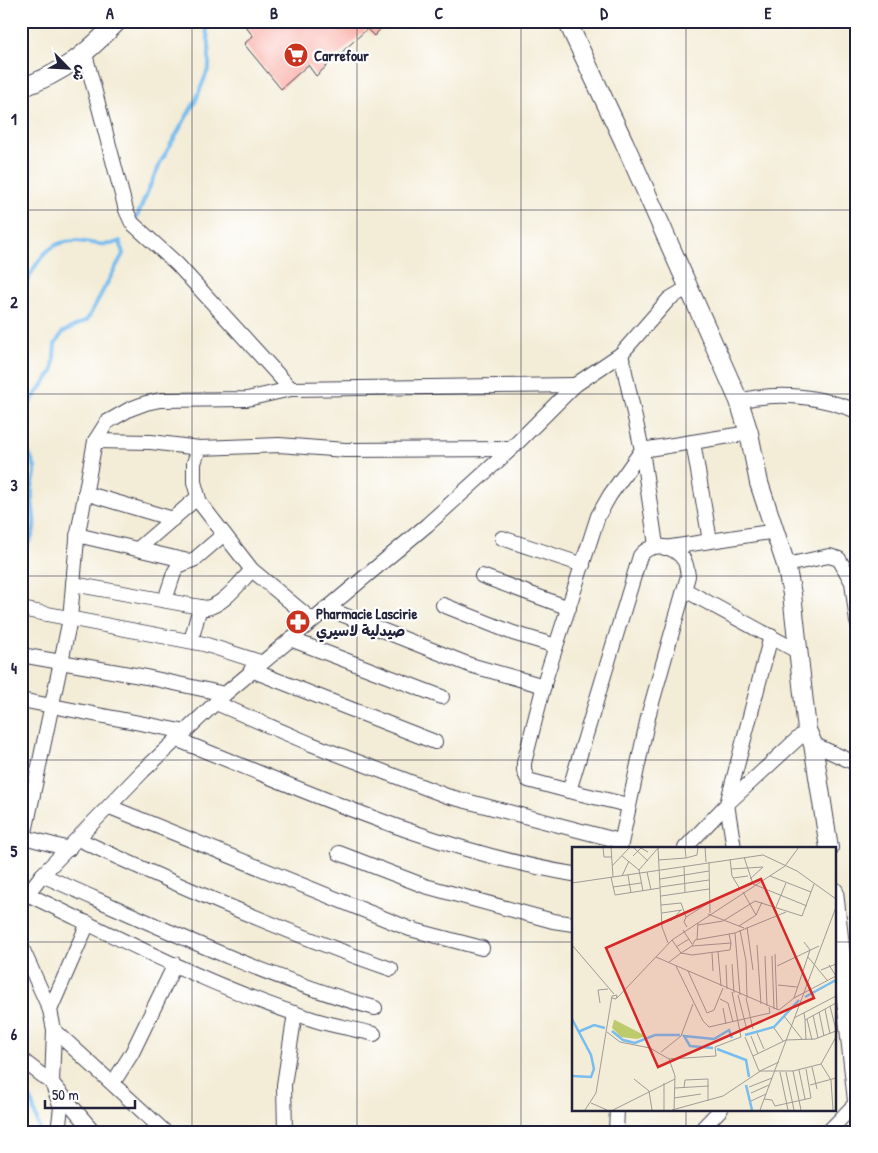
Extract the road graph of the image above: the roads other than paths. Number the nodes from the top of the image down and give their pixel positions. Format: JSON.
{"nodes":[{"id":1,"x":118,"y":21,"type":"edge"},
{"id":2,"x":567,"y":21,"type":"edge"},
{"id":3,"x":85,"y":54,"type":"junction"},
{"id":4,"x":21,"y":88,"type":"edge"},
{"id":5,"x":688,"y":287,"type":"junction"},
{"id":6,"x":621,"y":354,"type":"junction"},
{"id":7,"x":575,"y":385,"type":"junction"},
{"id":8,"x":291,"y":389,"type":"junction"},
{"id":9,"x":739,"y":402,"type":"junction"},
{"id":10,"x":857,"y":411,"type":"edge"},
{"id":11,"x":749,"y":433,"type":"junction"},
{"id":12,"x":95,"y":441,"type":"junction"},
{"id":13,"x":694,"y":442,"type":"junction"},
{"id":14,"x":199,"y":448,"type":"junction"},
{"id":15,"x":511,"y":449,"type":"junction"},
{"id":16,"x":642,"y":450,"type":"junction"},
{"id":17,"x":85,"y":493,"type":"junction"},
{"id":18,"x":198,"y":497,"type":"junction"},
{"id":19,"x":173,"y":519,"type":"junction"},
{"id":20,"x":776,"y":531,"type":"junction"},
{"id":21,"x":224,"y":534,"type":"junction"},
{"id":22,"x":77,"y":535,"type":"junction"},
{"id":23,"x":502,"y":538,"type":"dead end"},
{"id":24,"x":710,"y":541,"type":"junction"},
{"id":25,"x":661,"y":547,"type":"junction"},
{"id":26,"x":139,"y":548,"type":"junction"},
{"id":27,"x":188,"y":561,"type":"junction"},
{"id":28,"x":786,"y":564,"type":"junction"},
{"id":29,"x":582,"y":566,"type":"junction"},
{"id":30,"x":252,"y":570,"type":"junction"},
{"id":31,"x":482,"y":576,"type":"dead end"},
{"id":32,"x":854,"y":582,"type":"edge"},
{"id":33,"x":73,"y":584,"type":"junction"},
{"id":34,"x":685,"y":590,"type":"junction"},
{"id":35,"x":165,"y":600,"type":"junction"},
{"id":36,"x":443,"y":605,"type":"dead end"},
{"id":37,"x":200,"y":607,"type":"junction"},
{"id":38,"x":326,"y":608,"type":"junction"},
{"id":39,"x":569,"y":608,"type":"junction"},
{"id":40,"x":21,"y":609,"type":"edge"},
{"id":41,"x":70,"y":619,"type":"junction"},
{"id":42,"x":312,"y":620,"type":"junction"},
{"id":43,"x":857,"y":622,"type":"edge"},
{"id":44,"x":771,"y":636,"type":"junction"},
{"id":45,"x":290,"y":638,"type":"junction"},
{"id":46,"x":191,"y":641,"type":"junction"},
{"id":47,"x":556,"y":646,"type":"junction"},
{"id":48,"x":797,"y":651,"type":"junction"},
{"id":49,"x":21,"y":655,"type":"edge"},
{"id":50,"x":63,"y":663,"type":"junction"},
{"id":51,"x":256,"y":666,"type":"junction"},
{"id":52,"x":544,"y":686,"type":"junction"},
{"id":53,"x":442,"y":697,"type":"dead end"},
{"id":54,"x":221,"y":698,"type":"junction"},
{"id":55,"x":21,"y":700,"type":"edge"},
{"id":56,"x":53,"y":705,"type":"junction"},
{"id":57,"x":182,"y":736,"type":"junction"},
{"id":58,"x":810,"y":737,"type":"junction"},
{"id":59,"x":435,"y":742,"type":"dead end"},
{"id":60,"x":857,"y":764,"type":"edge"},
{"id":61,"x":569,"y":791,"type":"junction"},
{"id":62,"x":727,"y":804,"type":"junction"},
{"id":63,"x":628,"y":805,"type":"junction"},
{"id":64,"x":110,"y":807,"type":"junction"},
{"id":65,"x":23,"y":837,"type":"edge"},
{"id":66,"x":73,"y":844,"type":"junction"},
{"id":67,"x":620,"y":844,"type":"edge"},
{"id":68,"x":687,"y":847,"type":"edge"},
{"id":69,"x":734,"y":847,"type":"edge"},
{"id":70,"x":829,"y":847,"type":"edge"},
{"id":71,"x":339,"y":852,"type":"dead end"},
{"id":72,"x":572,"y":874,"type":"edge"},
{"id":73,"x":21,"y":880,"type":"edge"},
{"id":74,"x":31,"y":889,"type":"edge"},
{"id":75,"x":88,"y":923,"type":"junction"},
{"id":76,"x":572,"y":924,"type":"edge"},
{"id":77,"x":836,"y":924,"type":"edge"},
{"id":78,"x":21,"y":946,"type":"edge"},
{"id":79,"x":482,"y":948,"type":"dead end"},
{"id":80,"x":175,"y":964,"type":"junction"},
{"id":81,"x":391,"y":969,"type":"dead end"},
{"id":82,"x":841,"y":1007,"type":"edge"},
{"id":83,"x":375,"y":1008,"type":"dead end"},
{"id":84,"x":50,"y":1010,"type":"junction"},
{"id":85,"x":295,"y":1013,"type":"junction"},
{"id":86,"x":54,"y":1030,"type":"junction"},
{"id":87,"x":374,"y":1034,"type":"dead end"},
{"id":88,"x":24,"y":1061,"type":"edge"},
{"id":89,"x":51,"y":1081,"type":"junction"},
{"id":90,"x":114,"y":1083,"type":"junction"},
{"id":91,"x":857,"y":1101,"type":"edge"},
{"id":92,"x":617,"y":1110,"type":"edge"},
{"id":93,"x":719,"y":1110,"type":"edge"},
{"id":94,"x":58,"y":1132,"type":"edge"},
{"id":95,"x":94,"y":1132,"type":"edge"},
{"id":96,"x":165,"y":1132,"type":"edge"},
{"id":97,"x":285,"y":1132,"type":"edge"},
{"id":98,"x":616,"y":1132,"type":"edge"},
{"id":99,"x":699,"y":1132,"type":"edge"},
{"id":100,"x":828,"y":1132,"type":"edge"}],
"edges":[{"from":1,"to":3,"type":"street"},
{"from":2,"to":5,"type":"street"},
{"from":3,"to":4,"type":"street"},
{"from":3,"to":8,"type":"street"},
{"from":5,"to":6,"type":"street"},
{"from":5,"to":9,"type":"street"},
{"from":6,"to":7,"type":"street"},
{"from":6,"to":16,"type":"street"},
{"from":7,"to":8,"type":"street"},
{"from":7,"to":15,"type":"street"},
{"from":8,"to":12,"type":"street"},
{"from":9,"to":10,"type":"street"},
{"from":9,"to":11,"type":"street"},
{"from":11,"to":13,"type":"street"},
{"from":11,"to":20,"type":"street"},
{"from":12,"to":14,"type":"street"},
{"from":12,"to":17,"type":"street"},
{"from":13,"to":16,"type":"street"},
{"from":13,"to":24,"type":"street"},
{"from":14,"to":15,"type":"street"},
{"from":14,"to":18,"type":"street"},
{"from":15,"to":38,"type":"street"},
{"from":16,"to":25,"type":"street"},
{"from":16,"to":29,"type":"street"},
{"from":17,"to":19,"type":"street"},
{"from":17,"to":22,"type":"street"},
{"from":18,"to":19,"type":"street"},
{"from":18,"to":21,"type":"street"},
{"from":19,"to":26,"type":"street"},
{"from":20,"to":24,"type":"street"},
{"from":20,"to":28,"type":"street"},
{"from":21,"to":27,"type":"street"},
{"from":21,"to":30,"type":"street"},
{"from":22,"to":26,"type":"street"},
{"from":22,"to":33,"type":"street"},
{"from":23,"to":29,"type":"street"},
{"from":24,"to":25,"type":"street"},
{"from":25,"to":34,"type":"street"},
{"from":25,"to":61,"type":"street"},
{"from":26,"to":27,"type":"street"},
{"from":27,"to":35,"type":"street"},
{"from":28,"to":32,"type":"street"},
{"from":28,"to":48,"type":"street"},
{"from":29,"to":39,"type":"street"},
{"from":30,"to":37,"type":"street"},
{"from":30,"to":42,"type":"street"},
{"from":31,"to":39,"type":"street"},
{"from":32,"to":43,"type":"street"},
{"from":33,"to":35,"type":"street"},
{"from":33,"to":41,"type":"street"},
{"from":34,"to":44,"type":"street"},
{"from":34,"to":63,"type":"street"},
{"from":35,"to":37,"type":"street"},
{"from":36,"to":47,"type":"street"},
{"from":37,"to":46,"type":"street"},
{"from":38,"to":42,"type":"street"},
{"from":38,"to":52,"type":"street"},
{"from":39,"to":47,"type":"street"},
{"from":40,"to":41,"type":"street"},
{"from":41,"to":46,"type":"street"},
{"from":41,"to":50,"type":"street"},
{"from":42,"to":45,"type":"street"},
{"from":44,"to":48,"type":"street"},
{"from":44,"to":62,"type":"street"},
{"from":45,"to":51,"type":"street"},
{"from":45,"to":53,"type":"street"},
{"from":46,"to":51,"type":"street"},
{"from":47,"to":52,"type":"street"},
{"from":48,"to":58,"type":"street"},
{"from":49,"to":50,"type":"street"},
{"from":50,"to":54,"type":"street"},
{"from":50,"to":56,"type":"street"},
{"from":51,"to":54,"type":"street"},
{"from":51,"to":59,"type":"street"},
{"from":52,"to":61,"type":"street"},
{"from":54,"to":57,"type":"street"},
{"from":54,"to":67,"type":"street"},
{"from":55,"to":56,"type":"street"},
{"from":56,"to":57,"type":"street"},
{"from":56,"to":65,"type":"street"},
{"from":57,"to":64,"type":"street"},
{"from":57,"to":72,"type":"street"},
{"from":58,"to":60,"type":"street"},
{"from":58,"to":62,"type":"street"},
{"from":58,"to":70,"type":"street"},
{"from":61,"to":63,"type":"street"},
{"from":62,"to":68,"type":"street"},
{"from":62,"to":69,"type":"street"},
{"from":63,"to":67,"type":"street"},
{"from":64,"to":66,"type":"street"},
{"from":64,"to":79,"type":"street"},
{"from":65,"to":66,"type":"street"},
{"from":66,"to":74,"type":"street"},
{"from":66,"to":81,"type":"street"},
{"from":71,"to":76,"type":"street"},
{"from":73,"to":74,"type":"street"},
{"from":74,"to":75,"type":"street"},
{"from":74,"to":83,"type":"street"},
{"from":75,"to":80,"type":"street"},
{"from":75,"to":84,"type":"street"},
{"from":77,"to":82,"type":"street"},
{"from":78,"to":84,"type":"street"},
{"from":80,"to":85,"type":"street"},
{"from":80,"to":90,"type":"street"},
{"from":82,"to":91,"type":"street"},
{"from":84,"to":86,"type":"street"},
{"from":85,"to":87,"type":"street"},
{"from":85,"to":97,"type":"street"},
{"from":86,"to":89,"type":"street"},
{"from":86,"to":90,"type":"street"},
{"from":88,"to":89,"type":"street"},
{"from":89,"to":94,"type":"street"},
{"from":89,"to":95,"type":"street"},
{"from":90,"to":96,"type":"street"},
{"from":91,"to":100,"type":"street"},
{"from":92,"to":98,"type":"street"},
{"from":93,"to":99,"type":"street"}]}
